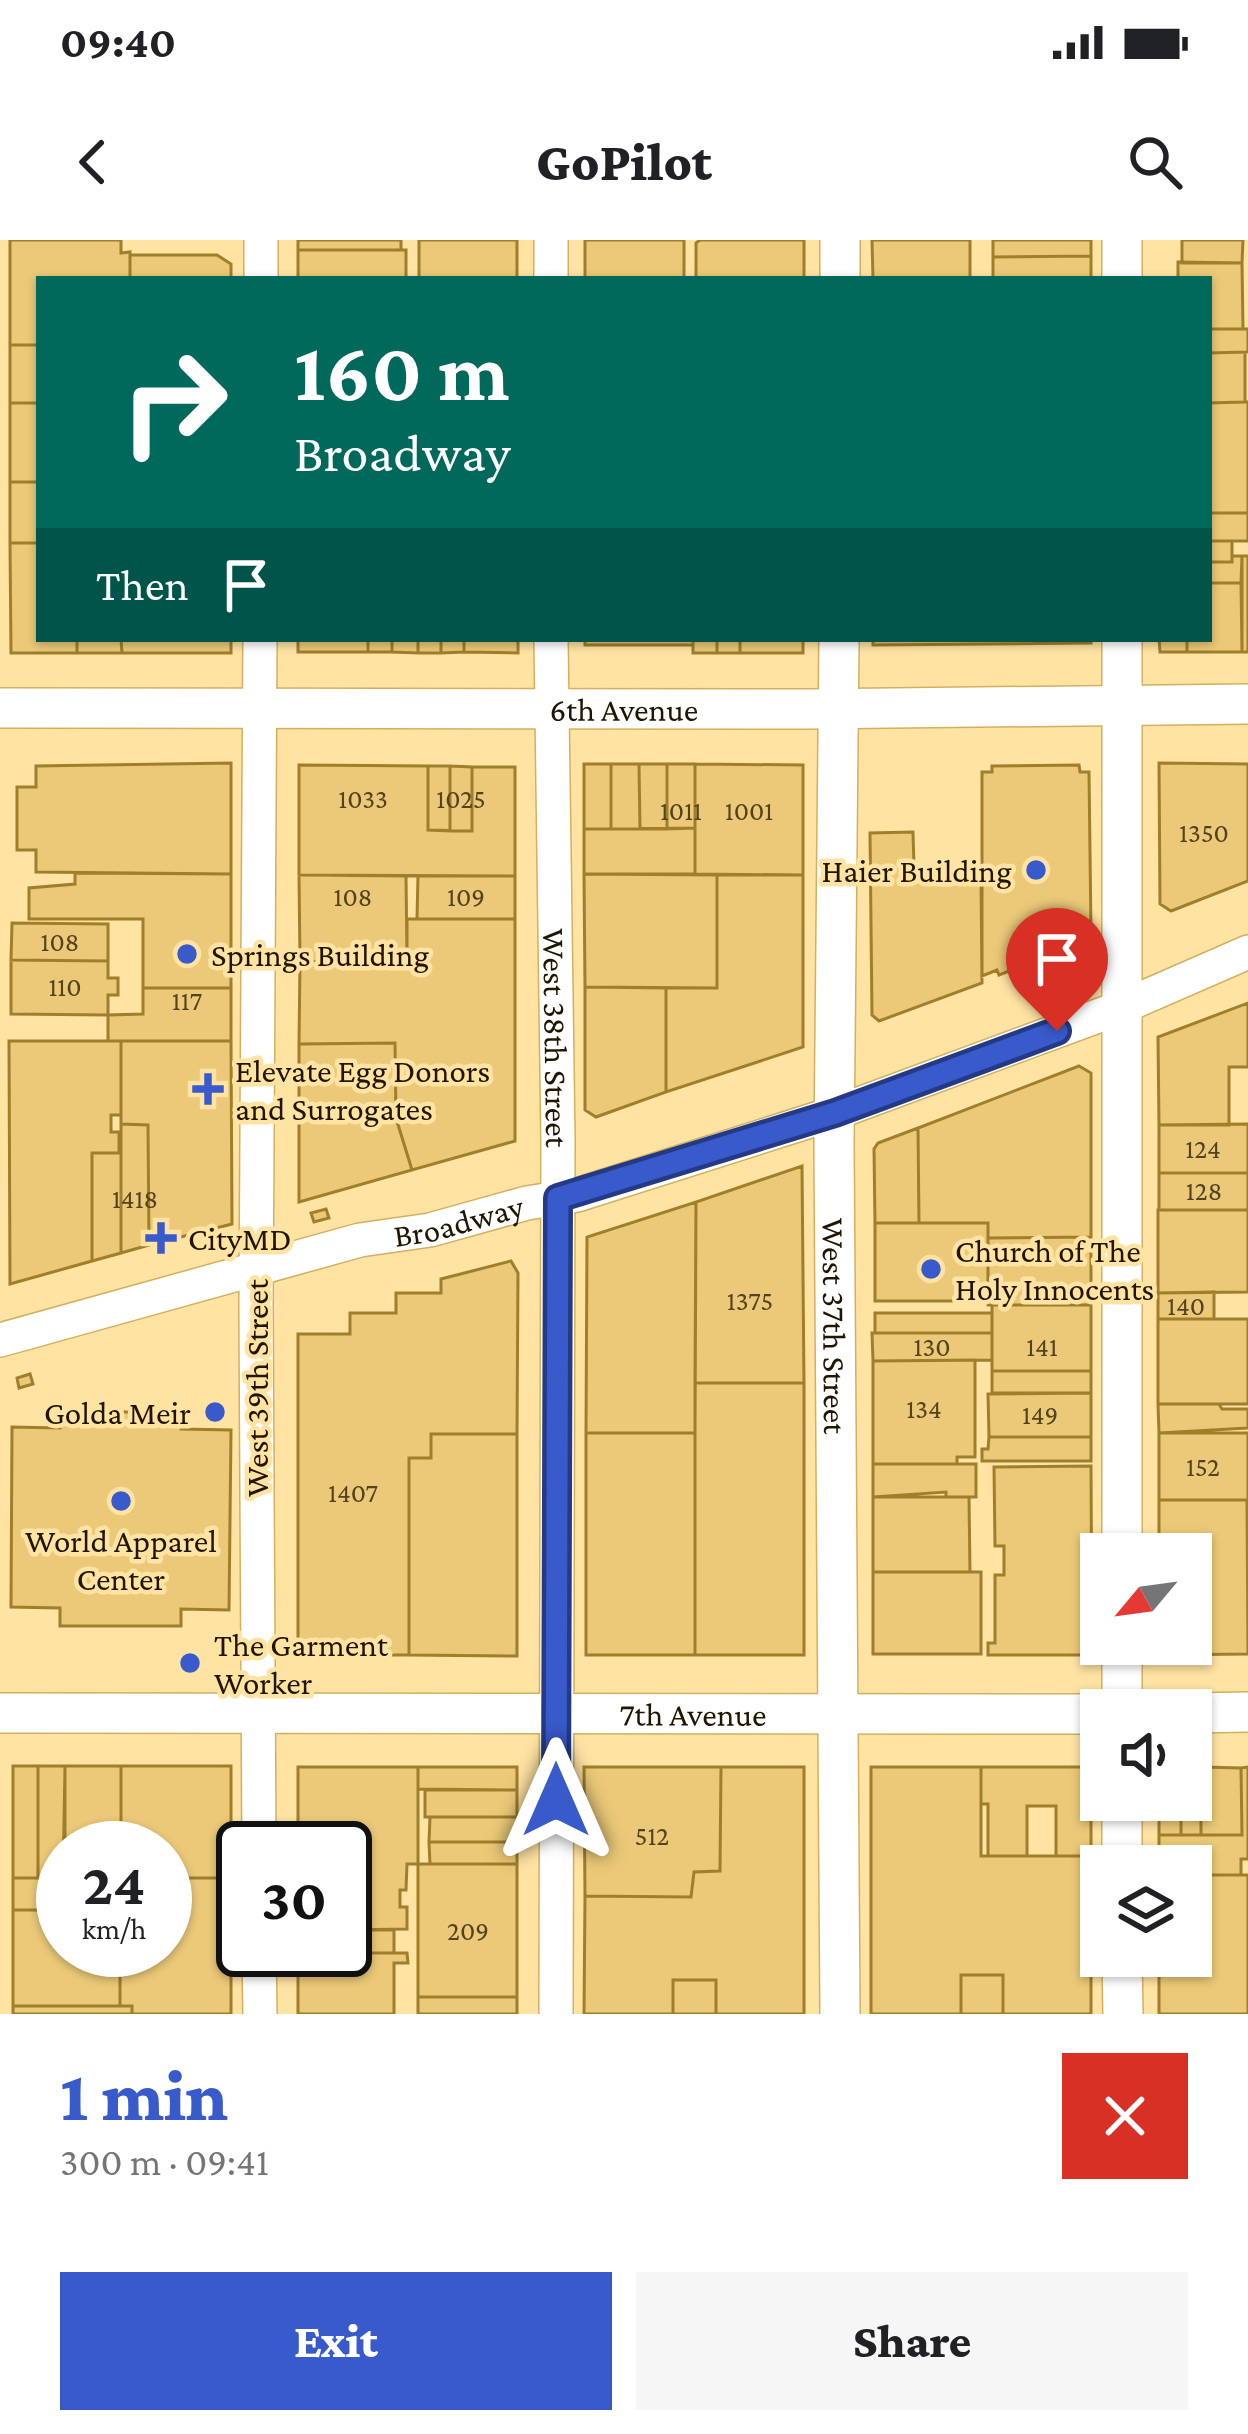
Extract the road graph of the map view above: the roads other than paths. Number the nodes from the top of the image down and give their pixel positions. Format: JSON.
{"nodes":[{"id":1,"x":261,"y":240,"type":"edge"},
{"id":2,"x":551,"y":240,"type":"edge"},
{"id":3,"x":840,"y":240,"type":"edge"},
{"id":4,"x":1122,"y":240,"type":"edge"},
{"id":5,"x":261,"y":276,"type":"edge"},
{"id":6,"x":551,"y":276,"type":"edge"},
{"id":7,"x":840,"y":276,"type":"edge"},
{"id":8,"x":1122,"y":276,"type":"edge"},
{"id":9,"x":260,"y":642,"type":"edge"},
{"id":10,"x":551,"y":642,"type":"edge"},
{"id":11,"x":839,"y":642,"type":"edge"},
{"id":12,"x":1122,"y":642,"type":"edge"},
{"id":13,"x":1122,"y":704,"type":"junction"},
{"id":14,"x":1248,"y":704,"type":"edge"},
{"id":15,"x":260,"y":707,"type":"junction"},
{"id":16,"x":0,"y":708,"type":"edge"},
{"id":17,"x":551,"y":709,"type":"junction"},
{"id":18,"x":838,"y":709,"type":"junction"},
{"id":19,"x":1248,"y":952,"type":"edge"},
{"id":20,"x":1122,"y":1007,"type":"junction"},
{"id":21,"x":835,"y":1113,"type":"junction"},
{"id":22,"x":558,"y":1198,"type":"junction"},
{"id":23,"x":256,"y":1269,"type":"junction"},
{"id":24,"x":0,"y":1340,"type":"edge"},
{"id":25,"x":1122,"y":1533,"type":"edge"},
{"id":26,"x":257,"y":1711,"type":"junction"},
{"id":27,"x":557,"y":1712,"type":"junction"},
{"id":28,"x":1248,"y":1712,"type":"edge"},
{"id":29,"x":0,"y":1713,"type":"edge"},
{"id":30,"x":840,"y":1713,"type":"junction"},
{"id":31,"x":1212,"y":1713,"type":"edge"},
{"id":32,"x":1080,"y":1714,"type":"edge"},
{"id":33,"x":259,"y":1821,"type":"edge"},
{"id":34,"x":260,"y":1977,"type":"edge"},
{"id":35,"x":1122,"y":1977,"type":"edge"},
{"id":36,"x":260,"y":2014,"type":"edge"},
{"id":37,"x":556,"y":2014,"type":"edge"},
{"id":38,"x":840,"y":2014,"type":"edge"},
{"id":39,"x":1123,"y":2014,"type":"edge"}],
"edges":[{"from":1,"to":5,"type":"street"},
{"from":2,"to":6,"type":"street"},
{"from":3,"to":7,"type":"main road"},
{"from":4,"to":8,"type":"main road"},
{"from":9,"to":15,"type":"street","name":"West 39th Street"},
{"from":10,"to":17,"type":"street","name":"West 38th Street"},
{"from":11,"to":18,"type":"main road","name":"West 37th Street"},
{"from":12,"to":13,"type":"main road"},
{"from":13,"to":14,"type":"main road","name":"6th Avenue"},
{"from":13,"to":18,"type":"main road","name":"6th Avenue"},
{"from":13,"to":20,"type":"main road"},
{"from":15,"to":16,"type":"main road","name":"6th Avenue"},
{"from":15,"to":17,"type":"main road","name":"6th Avenue"},
{"from":15,"to":23,"type":"street","name":"West 39th Street"},
{"from":17,"to":18,"type":"main road","name":"6th Avenue"},
{"from":17,"to":22,"type":"street","name":"West 38th Street"},
{"from":18,"to":21,"type":"main road","name":"West 37th Street"},
{"from":19,"to":20,"type":"street","name":"Broadway"},
{"from":20,"to":21,"type":"street","name":"Broadway"},
{"from":20,"to":25,"type":"main road"},
{"from":21,"to":22,"type":"street","name":"Broadway"},
{"from":21,"to":30,"type":"main road","name":"West 37th Street"},
{"from":22,"to":23,"type":"street","name":"Broadway"},
{"from":22,"to":27,"type":"street","name":"West 38th Street"},
{"from":23,"to":24,"type":"street","name":"Broadway"},
{"from":23,"to":26,"type":"street","name":"West 39th Street"},
{"from":26,"to":27,"type":"main road","name":"7th Avenue"},
{"from":26,"to":29,"type":"main road","name":"7th Avenue"},
{"from":26,"to":33,"type":"street","name":"West 39th Street"},
{"from":27,"to":30,"type":"main road","name":"7th Avenue"},
{"from":27,"to":37,"type":"street","name":"West 38th Street"},
{"from":28,"to":31,"type":"main road"},
{"from":30,"to":32,"type":"main road","name":"7th Avenue"},
{"from":30,"to":38,"type":"main road","name":"West 37th Street"},
{"from":34,"to":36,"type":"street"},
{"from":35,"to":39,"type":"main road"}]}
